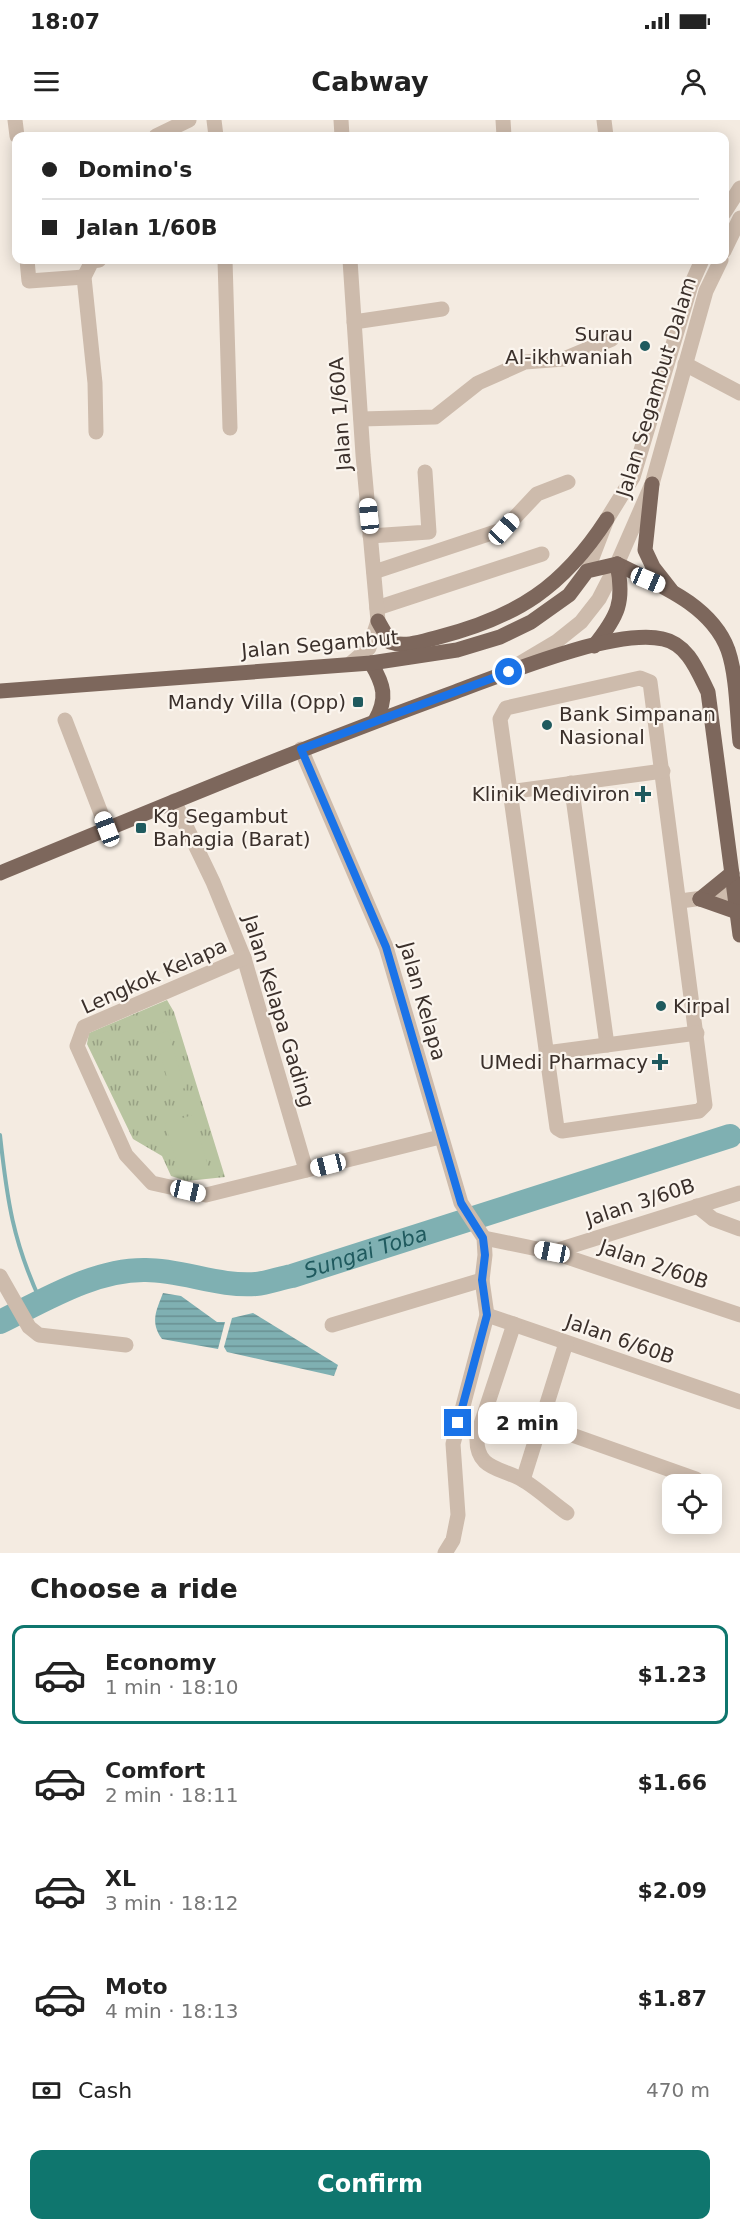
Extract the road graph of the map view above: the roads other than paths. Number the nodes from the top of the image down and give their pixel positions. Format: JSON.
{"nodes":[{"id":1,"x":189,"y":120,"type":"edge"},
{"id":2,"x":164,"y":132,"type":"edge"},
{"id":3,"x":740,"y":188,"type":"edge"},
{"id":4,"x":729,"y":203,"type":"edge"},
{"id":5,"x":740,"y":218,"type":"edge"},
{"id":6,"x":729,"y":242,"type":"edge"},
{"id":7,"x":27,"y":264,"type":"edge"},
{"id":8,"x":90,"y":264,"type":"edge"},
{"id":9,"x":225,"y":264,"type":"edge"},
{"id":10,"x":350,"y":264,"type":"edge"},
{"id":11,"x":701,"y":264,"type":"edge"},
{"id":12,"x":719,"y":264,"type":"edge"},
{"id":13,"x":84,"y":277,"type":"junction"},
{"id":14,"x":442,"y":309,"type":"dead end"},
{"id":15,"x":354,"y":322,"type":"junction"},
{"id":16,"x":612,"y":339,"type":"dead end"},
{"id":17,"x":685,"y":364,"type":"junction"},
{"id":18,"x":740,"y":393,"type":"edge"},
{"id":19,"x":361,"y":419,"type":"junction"},
{"id":20,"x":230,"y":428,"type":"dead end"},
{"id":21,"x":96,"y":432,"type":"dead end"},
{"id":22,"x":425,"y":472,"type":"dead end"},
{"id":23,"x":568,"y":482,"type":"dead end"},
{"id":24,"x":652,"y":484,"type":"junction"},
{"id":25,"x":607,"y":519,"type":"junction"},
{"id":26,"x":370,"y":536,"type":"junction"},
{"id":27,"x":542,"y":554,"type":"dead end"},
{"id":28,"x":617,"y":564,"type":"junction"},
{"id":29,"x":587,"y":571,"type":"junction"},
{"id":30,"x":374,"y":572,"type":"junction"},
{"id":31,"x":672,"y":591,"type":"junction"},
{"id":32,"x":377,"y":614,"type":"junction"},
{"id":33,"x":594,"y":646,"type":"junction"},
{"id":34,"x":734,"y":652,"type":"edge"},
{"id":35,"x":371,"y":663,"type":"junction"},
{"id":36,"x":350,"y":664,"type":"junction"},
{"id":37,"x":490,"y":679,"type":"junction"},
{"id":38,"x":0,"y":691,"type":"edge"},
{"id":39,"x":65,"y":720,"type":"dead end"},
{"id":40,"x":375,"y":721,"type":"junction"},
{"id":41,"x":740,"y":742,"type":"edge"},
{"id":42,"x":301,"y":749,"type":"junction"},
{"id":43,"x":663,"y":771,"type":"junction"},
{"id":44,"x":571,"y":783,"type":"junction"},
{"id":45,"x":508,"y":792,"type":"junction"},
{"id":46,"x":174,"y":801,"type":"junction"},
{"id":47,"x":107,"y":829,"type":"junction"},
{"id":48,"x":0,"y":873,"type":"edge"},
{"id":49,"x":732,"y":873,"type":"junction"},
{"id":50,"x":737,"y":893,"type":"edge"},
{"id":51,"x":700,"y":898,"type":"junction"},
{"id":52,"x":680,"y":901,"type":"junction"},
{"id":53,"x":737,"y":912,"type":"junction"},
{"id":54,"x":740,"y":935,"type":"edge"},
{"id":55,"x":244,"y":958,"type":"junction"},
{"id":56,"x":696,"y":1033,"type":"junction"},
{"id":57,"x":607,"y":1045,"type":"junction"},
{"id":58,"x":546,"y":1053,"type":"junction"},
{"id":59,"x":440,"y":1137,"type":"junction"},
{"id":60,"x":306,"y":1170,"type":"junction"},
{"id":61,"x":740,"y":1192,"type":"edge"},
{"id":62,"x":697,"y":1206,"type":"junction"},
{"id":63,"x":740,"y":1228,"type":"edge"},
{"id":64,"x":481,"y":1234,"type":"junction"},
{"id":65,"x":552,"y":1252,"type":"junction"},
{"id":66,"x":0,"y":1276,"type":"edge"},
{"id":67,"x":482,"y":1280,"type":"junction"},
{"id":68,"x":487,"y":1315,"type":"junction"},
{"id":69,"x":740,"y":1315,"type":"edge"},
{"id":70,"x":513,"y":1324,"type":"junction"},
{"id":71,"x":332,"y":1325,"type":"dead end"},
{"id":72,"x":566,"y":1343,"type":"junction"},
{"id":73,"x":126,"y":1345,"type":"dead end"},
{"id":74,"x":740,"y":1402,"type":"edge"},
{"id":75,"x":541,"y":1424,"type":"junction"},
{"id":76,"x":453,"y":1444,"type":"junction"},
{"id":77,"x":476,"y":1449,"type":"junction"},
{"id":78,"x":682,"y":1474,"type":"edge"},
{"id":79,"x":523,"y":1480,"type":"junction"},
{"id":80,"x":567,"y":1513,"type":"dead end"},
{"id":81,"x":445,"y":1553,"type":"edge"}],
"edges":[{"from":1,"to":2,"type":"street"},
{"from":3,"to":4,"type":"street"},
{"from":5,"to":6,"type":"street"},
{"from":7,"to":13,"type":"street"},
{"from":8,"to":13,"type":"street"},
{"from":9,"to":20,"type":"street"},
{"from":10,"to":15,"type":"street","name":"Jalan 1/60A"},
{"from":11,"to":25,"type":"street","name":"Jalan Segambut Dalam"},
{"from":12,"to":17,"type":"street","name":"Jalan Segambut Dalam"},
{"from":13,"to":21,"type":"street"},
{"from":14,"to":15,"type":"street"},
{"from":15,"to":19,"type":"street","name":"Jalan 1/60A"},
{"from":16,"to":19,"type":"street"},
{"from":17,"to":18,"type":"street"},
{"from":17,"to":24,"type":"street","name":"Jalan Segambut Dalam"},
{"from":19,"to":26,"type":"street","name":"Jalan 1/60A"},
{"from":22,"to":26,"type":"street"},
{"from":23,"to":30,"type":"street"},
{"from":24,"to":28,"type":"street","name":"Jalan Segambut Dalam"},
{"from":24,"to":31,"type":"main road"},
{"from":25,"to":29,"type":"street","name":"Jalan Segambut Dalam"},
{"from":25,"to":32,"type":"main road"},
{"from":26,"to":30,"type":"street","name":"Jalan 1/60A"},
{"from":27,"to":32,"type":"street"},
{"from":28,"to":29,"type":"main road"},
{"from":28,"to":31,"type":"main road"},
{"from":28,"to":33,"type":"main road"},
{"from":28,"to":37,"type":"street","name":"Jalan Segambut Dalam"},
{"from":29,"to":35,"type":"main road","name":"Jalan Segambut"},
{"from":30,"to":32,"type":"street","name":"Jalan 1/60A"},
{"from":31,"to":34,"type":"main road"},
{"from":32,"to":36,"type":"street","name":"Jalan 1/60A"},
{"from":33,"to":37,"type":"main road"},
{"from":33,"to":49,"type":"main road"},
{"from":34,"to":41,"type":"main road"},
{"from":35,"to":36,"type":"main road","name":"Jalan Segambut"},
{"from":35,"to":40,"type":"main road"},
{"from":36,"to":38,"type":"main road","name":"Jalan Segambut"},
{"from":37,"to":40,"type":"main road"},
{"from":39,"to":47,"type":"street"},
{"from":40,"to":42,"type":"main road"},
{"from":42,"to":46,"type":"main road"},
{"from":42,"to":59,"type":"street","name":"Jalan Kelapa"},
{"from":43,"to":44,"type":"street"},
{"from":43,"to":45,"type":"street"},
{"from":43,"to":52,"type":"street"},
{"from":44,"to":45,"type":"street"},
{"from":44,"to":57,"type":"street"},
{"from":45,"to":58,"type":"street"},
{"from":46,"to":47,"type":"main road"},
{"from":46,"to":55,"type":"street","name":"Jalan Kelapa Gading"},
{"from":47,"to":48,"type":"main road"},
{"from":49,"to":50,"type":"main road"},
{"from":49,"to":51,"type":"main road"},
{"from":50,"to":51,"type":"street"},
{"from":50,"to":53,"type":"main road"},
{"from":51,"to":52,"type":"street"},
{"from":51,"to":53,"type":"main road"},
{"from":52,"to":56,"type":"street"},
{"from":53,"to":54,"type":"main road"},
{"from":55,"to":60,"type":"street","name":"Jalan Kelapa Gading"},
{"from":55,"to":60,"type":"street","name":"Lengkok Kelapa"},
{"from":56,"to":57,"type":"street"},
{"from":56,"to":58,"type":"street"},
{"from":57,"to":58,"type":"street"},
{"from":59,"to":60,"type":"street","name":"Lengkok Kelapa"},
{"from":59,"to":64,"type":"street","name":"Jalan Kelapa"},
{"from":61,"to":62,"type":"street","name":"Jalan 3/60B"},
{"from":62,"to":63,"type":"street"},
{"from":62,"to":65,"type":"street","name":"Jalan 3/60B"},
{"from":64,"to":65,"type":"street","name":"Jalan 2/60B"},
{"from":64,"to":67,"type":"street"},
{"from":65,"to":69,"type":"street","name":"Jalan 2/60B"},
{"from":66,"to":73,"type":"street"},
{"from":67,"to":68,"type":"street"},
{"from":67,"to":71,"type":"street"},
{"from":68,"to":70,"type":"street","name":"Jalan 6/60B"},
{"from":68,"to":76,"type":"street"},
{"from":70,"to":72,"type":"street","name":"Jalan 6/60B"},
{"from":70,"to":77,"type":"street"},
{"from":72,"to":74,"type":"street","name":"Jalan 6/60B"},
{"from":72,"to":75,"type":"street"},
{"from":75,"to":78,"type":"street"},
{"from":75,"to":79,"type":"street"},
{"from":76,"to":77,"type":"street"},
{"from":76,"to":81,"type":"street"},
{"from":77,"to":79,"type":"street"},
{"from":79,"to":80,"type":"street"}]}
